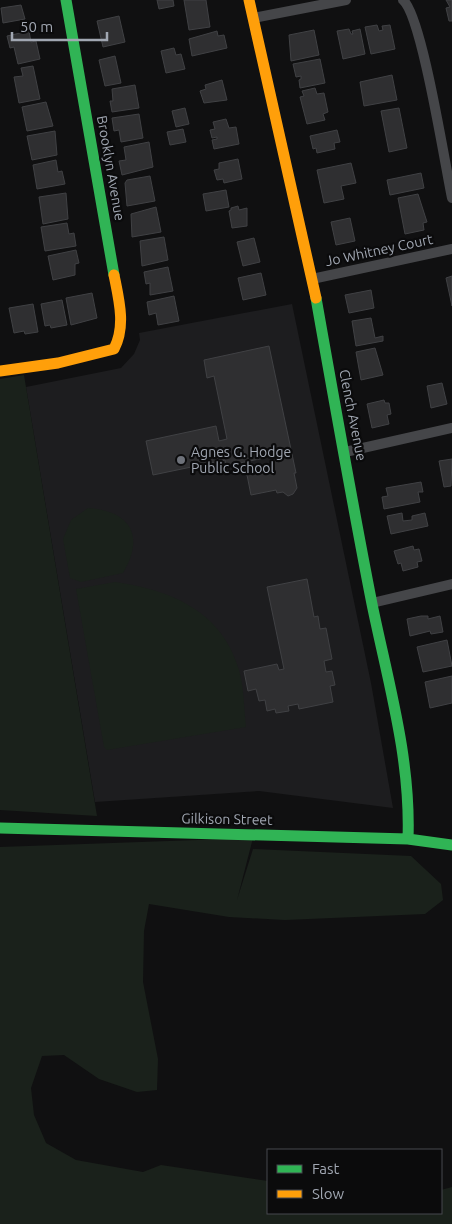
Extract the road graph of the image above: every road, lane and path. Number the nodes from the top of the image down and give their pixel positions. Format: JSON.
{"nodes":[{"id":1,"x":66,"y":0,"type":"edge"},
{"id":2,"x":249,"y":0,"type":"edge"},
{"id":3,"x":346,"y":0,"type":"edge"},
{"id":4,"x":403,"y":0,"type":"edge"},
{"id":5,"x":253,"y":18,"type":"junction"},
{"id":6,"x":452,"y":198,"type":"edge"},
{"id":7,"x":452,"y":249,"type":"edge"},
{"id":8,"x":312,"y":279,"type":"junction"},
{"id":9,"x":0,"y":371,"type":"edge"},
{"id":10,"x":452,"y":428,"type":"edge"},
{"id":11,"x":345,"y":452,"type":"junction"},
{"id":12,"x":452,"y":584,"type":"edge"},
{"id":13,"x":372,"y":603,"type":"junction"},
{"id":14,"x":0,"y":828,"type":"edge"},
{"id":15,"x":408,"y":839,"type":"junction"},
{"id":16,"x":452,"y":845,"type":"edge"}],
"edges":[{"from":1,"to":9,"type":"street","name":"Brooklyn Avenue"},
{"from":2,"to":5,"type":"street","name":"Clench Avenue"},
{"from":3,"to":5,"type":"street"},
{"from":4,"to":6,"type":"street"},
{"from":5,"to":8,"type":"street","name":"Clench Avenue"},
{"from":7,"to":8,"type":"street","name":"Jo Whitney Court"},
{"from":8,"to":11,"type":"street","name":"Clench Avenue"},
{"from":10,"to":11,"type":"street"},
{"from":11,"to":13,"type":"street","name":"Clench Avenue"},
{"from":12,"to":13,"type":"street"},
{"from":13,"to":15,"type":"street","name":"Clench Avenue"},
{"from":14,"to":15,"type":"street","name":"Gilkison Street"},
{"from":15,"to":16,"type":"street","name":"Gilkison Street"}]}
